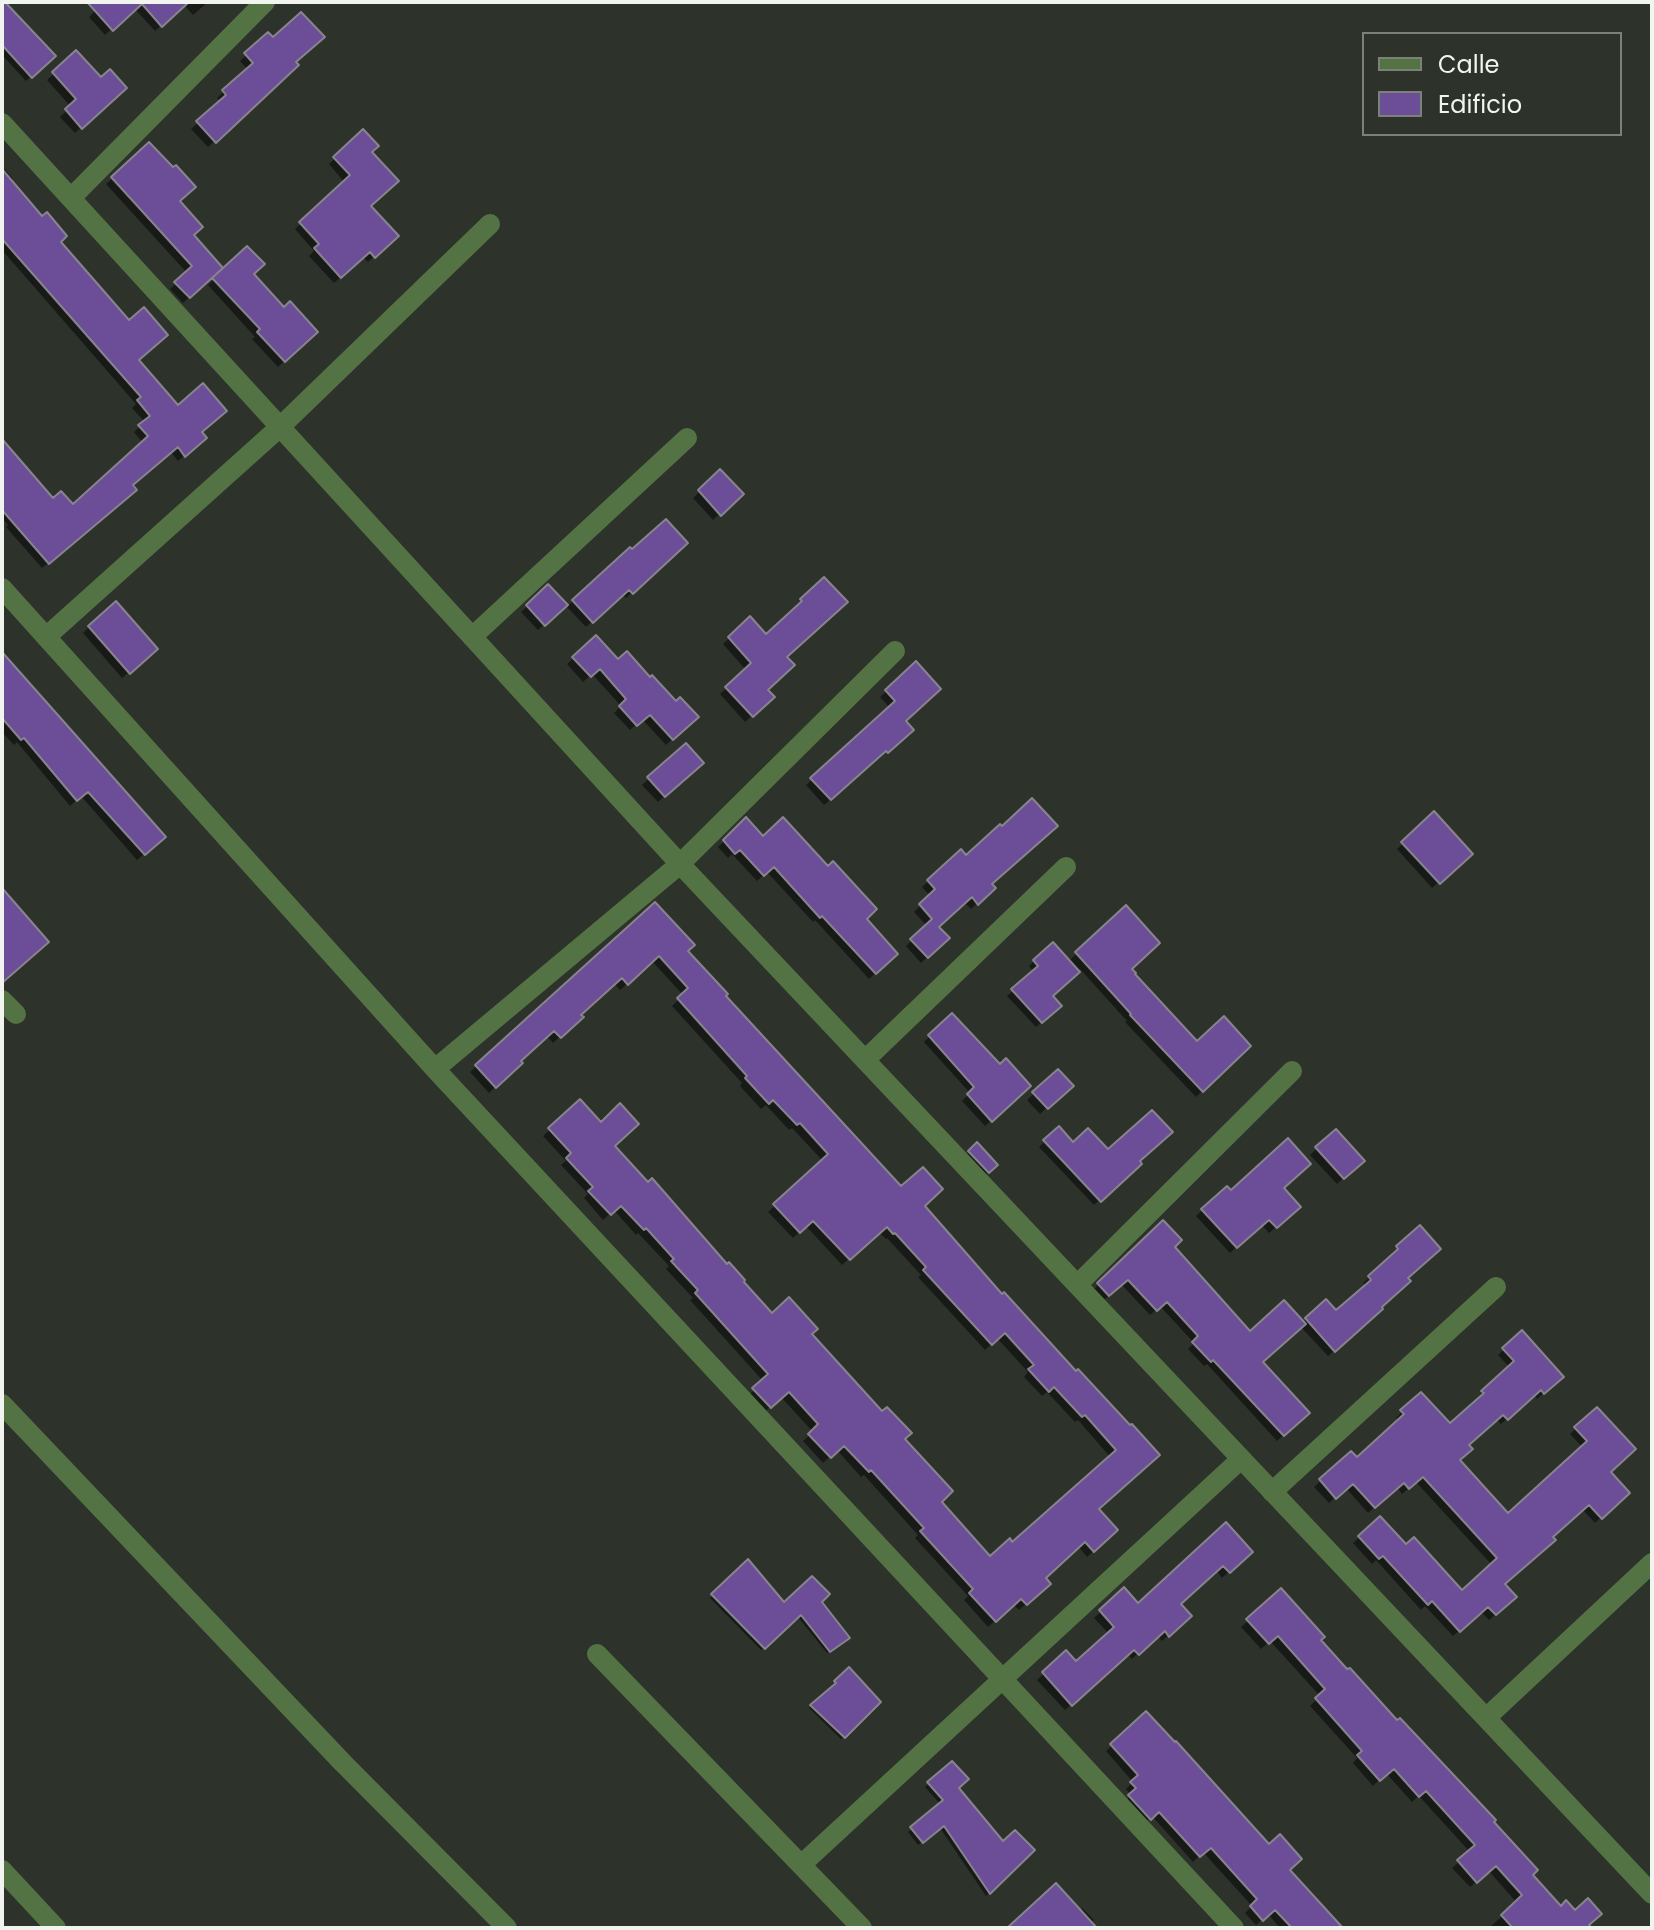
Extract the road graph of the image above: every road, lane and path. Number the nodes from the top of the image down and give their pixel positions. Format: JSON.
{"nodes":[{"id":1,"x":265,"y":2,"type":"edge"},
{"id":2,"x":2,"y":123,"type":"edge"},
{"id":3,"x":71,"y":198,"type":"junction"},
{"id":4,"x":490,"y":224,"type":"dead end"},
{"id":5,"x":280,"y":427,"type":"junction"},
{"id":6,"x":687,"y":438,"type":"dead end"},
{"id":7,"x":2,"y":588,"type":"edge"},
{"id":8,"x":46,"y":637,"type":"junction"},
{"id":9,"x":472,"y":637,"type":"junction"},
{"id":10,"x":895,"y":651,"type":"dead end"},
{"id":11,"x":680,"y":864,"type":"junction"},
{"id":12,"x":1066,"y":867,"type":"dead end"},
{"id":13,"x":865,"y":1060,"type":"junction"},
{"id":14,"x":435,"y":1069,"type":"junction"},
{"id":15,"x":1292,"y":1071,"type":"dead end"},
{"id":16,"x":1077,"y":1285,"type":"junction"},
{"id":17,"x":1496,"y":1287,"type":"dead end"},
{"id":18,"x":2,"y":1404,"type":"edge"},
{"id":19,"x":1241,"y":1459,"type":"junction"},
{"id":20,"x":1272,"y":1492,"type":"junction"},
{"id":21,"x":1652,"y":1563,"type":"edge"},
{"id":22,"x":597,"y":1654,"type":"dead end"},
{"id":23,"x":1002,"y":1679,"type":"junction"},
{"id":24,"x":1486,"y":1718,"type":"junction"},
{"id":25,"x":801,"y":1865,"type":"junction"},
{"id":26,"x":2,"y":1870,"type":"edge"},
{"id":27,"x":1652,"y":1894,"type":"edge"},
{"id":28,"x":56,"y":1928,"type":"edge"},
{"id":29,"x":507,"y":1928,"type":"edge"},
{"id":30,"x":862,"y":1928,"type":"edge"},
{"id":31,"x":1234,"y":1928,"type":"edge"}],
"edges":[{"from":1,"to":3,"type":"street"},
{"from":2,"to":3,"type":"street"},
{"from":3,"to":5,"type":"street"},
{"from":4,"to":5,"type":"street"},
{"from":5,"to":8,"type":"street"},
{"from":5,"to":9,"type":"street"},
{"from":6,"to":9,"type":"street"},
{"from":7,"to":8,"type":"street"},
{"from":8,"to":14,"type":"street"},
{"from":9,"to":11,"type":"street"},
{"from":10,"to":11,"type":"street"},
{"from":11,"to":13,"type":"street"},
{"from":11,"to":14,"type":"street"},
{"from":12,"to":13,"type":"street"},
{"from":13,"to":16,"type":"street"},
{"from":14,"to":23,"type":"street"},
{"from":15,"to":16,"type":"street"},
{"from":16,"to":19,"type":"street"},
{"from":17,"to":20,"type":"street"},
{"from":18,"to":29,"type":"street"},
{"from":19,"to":20,"type":"street"},
{"from":19,"to":23,"type":"street"},
{"from":20,"to":24,"type":"street"},
{"from":21,"to":24,"type":"street"},
{"from":22,"to":25,"type":"street"},
{"from":23,"to":25,"type":"street"},
{"from":23,"to":31,"type":"street"},
{"from":24,"to":27,"type":"street"},
{"from":25,"to":30,"type":"street"},
{"from":26,"to":28,"type":"street"}]}
